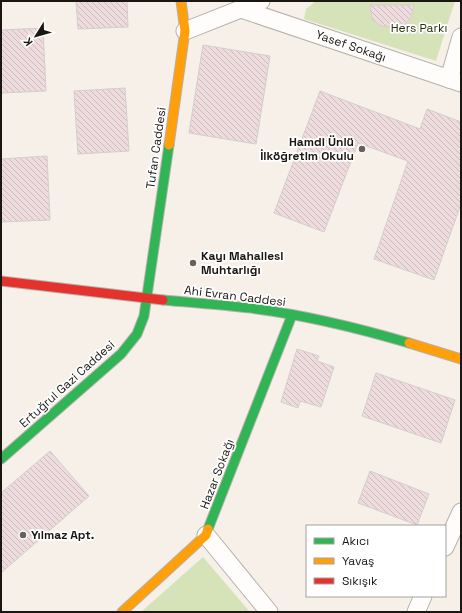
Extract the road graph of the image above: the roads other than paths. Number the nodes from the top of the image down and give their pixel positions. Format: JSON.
{"nodes":[{"id":1,"x":181,"y":1,"type":"edge"},
{"id":2,"x":261,"y":1,"type":"edge"},
{"id":3,"x":241,"y":9,"type":"junction"},
{"id":4,"x":185,"y":31,"type":"junction"},
{"id":5,"x":461,"y":37,"type":"edge"},
{"id":6,"x":455,"y":81,"type":"edge"},
{"id":7,"x":1,"y":281,"type":"edge"},
{"id":8,"x":147,"y":298,"type":"junction"},
{"id":9,"x":292,"y":315,"type":"junction"},
{"id":10,"x":461,"y":359,"type":"edge"},
{"id":11,"x":1,"y":459,"type":"edge"},
{"id":12,"x":461,"y":512,"type":"edge"},
{"id":13,"x":206,"y":535,"type":"junction"},
{"id":14,"x":446,"y":545,"type":"edge"},
{"id":15,"x":423,"y":597,"type":"edge"},
{"id":16,"x":122,"y":612,"type":"edge"},
{"id":17,"x":269,"y":612,"type":"edge"},
{"id":18,"x":416,"y":612,"type":"edge"}],
"edges":[{"from":1,"to":4,"type":"street","name":"Tufan Caddesi"},
{"from":2,"to":3,"type":"street"},
{"from":3,"to":4,"type":"street"},
{"from":3,"to":6,"type":"street","name":"Yasef Sokağı"},
{"from":4,"to":8,"type":"street","name":"Tufan Caddesi"},
{"from":5,"to":6,"type":"street"},
{"from":7,"to":8,"type":"street","name":"Ahi Evran Caddesi"},
{"from":8,"to":9,"type":"street","name":"Ahi Evran Caddesi"},
{"from":8,"to":11,"type":"street","name":"Ertuğrul Gazi Caddesi"},
{"from":9,"to":10,"type":"street","name":"Ahi Evran Caddesi"},
{"from":9,"to":13,"type":"street","name":"Hazar Sokağı"},
{"from":12,"to":14,"type":"street"},
{"from":13,"to":16,"type":"street","name":"Hazar Sokağı"},
{"from":13,"to":17,"type":"street"},
{"from":15,"to":18,"type":"street"}]}
